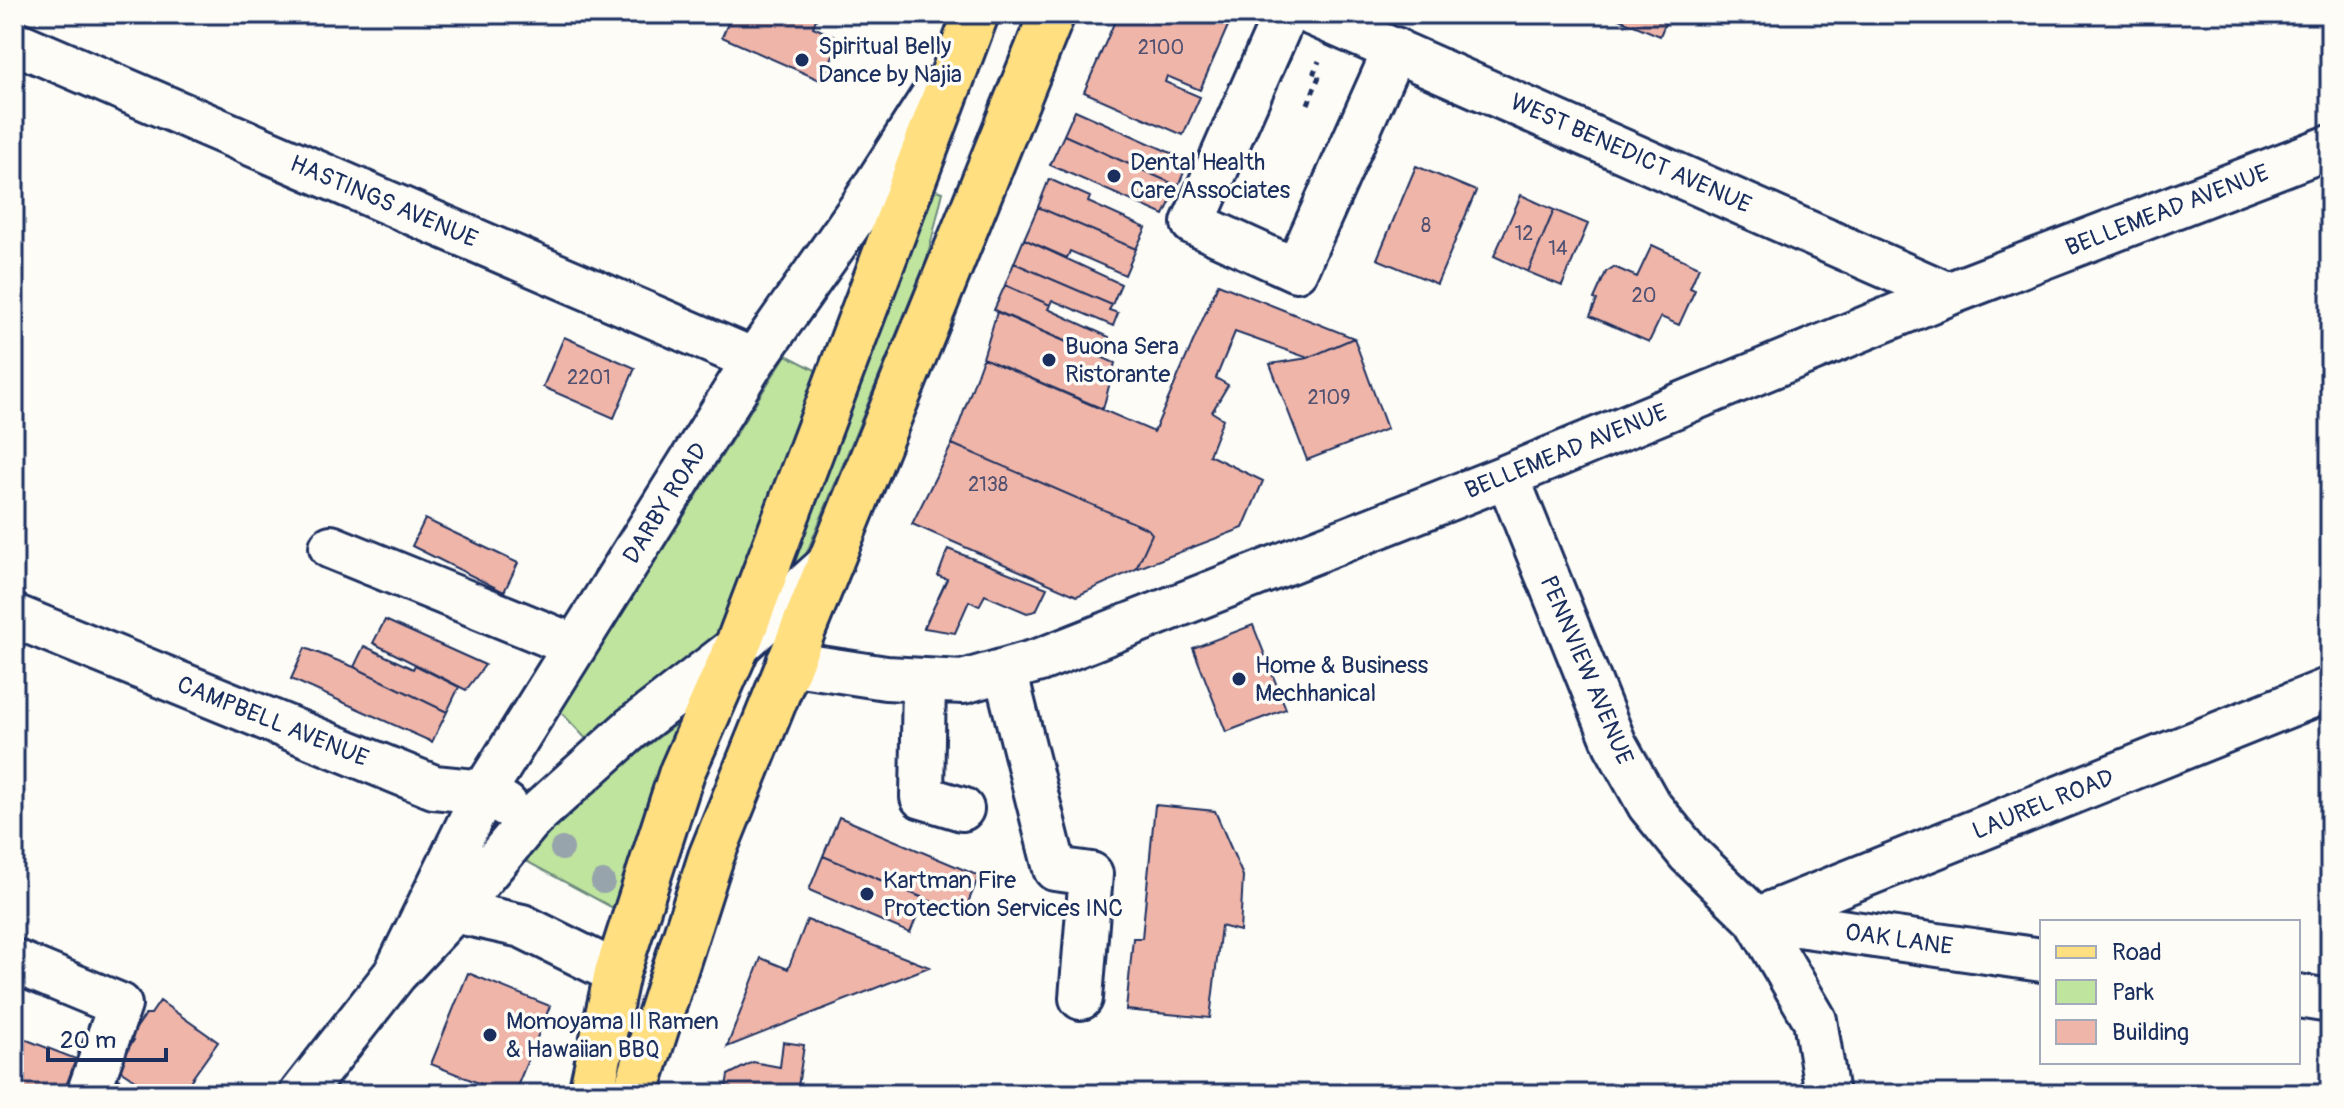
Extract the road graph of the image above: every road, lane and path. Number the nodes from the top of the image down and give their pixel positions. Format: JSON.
{"nodes":[{"id":1,"x":1052,"y":14,"type":"edge"},
{"id":2,"x":1285,"y":14,"type":"edge"},
{"id":3,"x":1312,"y":14,"type":"edge"},
{"id":4,"x":969,"y":31,"type":"edge"},
{"id":5,"x":14,"y":42,"type":"edge"},
{"id":6,"x":1395,"y":49,"type":"junction"},
{"id":7,"x":2330,"y":147,"type":"edge"},
{"id":8,"x":1948,"y":294,"type":"junction"},
{"id":9,"x":754,"y":360,"type":"junction"},
{"id":10,"x":1507,"y":476,"type":"junction"},
{"id":11,"x":331,"y":547,"type":"dead end"},
{"id":12,"x":831,"y":562,"type":"junction"},
{"id":13,"x":14,"y":616,"type":"edge"},
{"id":14,"x":575,"y":646,"type":"junction"},
{"id":15,"x":737,"y":647,"type":"junction"},
{"id":16,"x":788,"y":663,"type":"junction"},
{"id":17,"x":1005,"y":670,"type":"junction"},
{"id":18,"x":924,"y":680,"type":"junction"},
{"id":19,"x":2330,"y":689,"type":"edge"},
{"id":20,"x":484,"y":792,"type":"junction"},
{"id":21,"x":962,"y":809,"type":"dead end"},
{"id":22,"x":531,"y":819,"type":"junction"},
{"id":23,"x":454,"y":911,"type":"junction"},
{"id":24,"x":1756,"y":919,"type":"junction"},
{"id":25,"x":2040,"y":960,"type":"edge"},
{"id":26,"x":14,"y":961,"type":"edge"},
{"id":27,"x":617,"y":973,"type":"junction"},
{"id":28,"x":395,"y":974,"type":"junction"},
{"id":29,"x":2300,"y":996,"type":"edge"},
{"id":30,"x":1081,"y":998,"type":"dead end"},
{"id":31,"x":2330,"y":1001,"type":"edge"},
{"id":32,"x":317,"y":1088,"type":"edge"},
{"id":33,"x":88,"y":1094,"type":"edge"},
{"id":34,"x":591,"y":1094,"type":"edge"},
{"id":35,"x":635,"y":1094,"type":"edge"},
{"id":36,"x":1827,"y":1094,"type":"edge"}],
"edges":[{"from":1,"to":12,"type":"main road","name":"DARBY ROAD"},
{"from":2,"to":6,"type":"street"},
{"from":3,"to":6,"type":"street","name":"WEST BENEDICT AVENUE"},
{"from":4,"to":9,"type":"street","name":"DARBY ROAD"},
{"from":4,"to":15,"type":"main road","name":"DARBY ROAD"},
{"from":5,"to":9,"type":"street","name":"HASTINGS AVENUE"},
{"from":6,"to":8,"type":"street","name":"WEST BENEDICT AVENUE"},
{"from":7,"to":8,"type":"street","name":"BELLEMEAD AVENUE"},
{"from":8,"to":10,"type":"street","name":"BELLEMEAD AVENUE"},
{"from":9,"to":14,"type":"street","name":"DARBY ROAD"},
{"from":10,"to":17,"type":"street","name":"BELLEMEAD AVENUE"},
{"from":10,"to":24,"type":"street","name":"PENNVIEW AVENUE"},
{"from":11,"to":14,"type":"street"},
{"from":12,"to":15,"type":"street","name":"DARBY ROAD"},
{"from":12,"to":16,"type":"main road","name":"DARBY ROAD"},
{"from":13,"to":20,"type":"street","name":"CAMPBELL AVENUE"},
{"from":14,"to":20,"type":"street","name":"DARBY ROAD"},
{"from":15,"to":22,"type":"street","name":"DARBY ROAD"},
{"from":15,"to":27,"type":"main road","name":"DARBY ROAD"},
{"from":16,"to":18,"type":"street","name":"BELLEMEAD AVENUE"},
{"from":16,"to":35,"type":"main road","name":"DARBY ROAD"},
{"from":17,"to":18,"type":"street","name":"BELLEMEAD AVENUE"},
{"from":17,"to":30,"type":"street"},
{"from":18,"to":21,"type":"street"},
{"from":19,"to":24,"type":"street","name":"LAUREL ROAD"},
{"from":20,"to":22,"type":"street","name":"CAMPBELL AVENUE"},
{"from":20,"to":28,"type":"street","name":"DARBY ROAD"},
{"from":22,"to":23,"type":"street","name":"DARBY ROAD"},
{"from":23,"to":27,"type":"street"},
{"from":23,"to":28,"type":"street","name":"DARBY ROAD"},
{"from":24,"to":25,"type":"street","name":"OAK LANE"},
{"from":24,"to":36,"type":"street","name":"PENNVIEW AVENUE"},
{"from":26,"to":33,"type":"street"},
{"from":27,"to":34,"type":"main road","name":"DARBY ROAD"},
{"from":28,"to":32,"type":"street","name":"DARBY ROAD"},
{"from":29,"to":31,"type":"street"}]}
